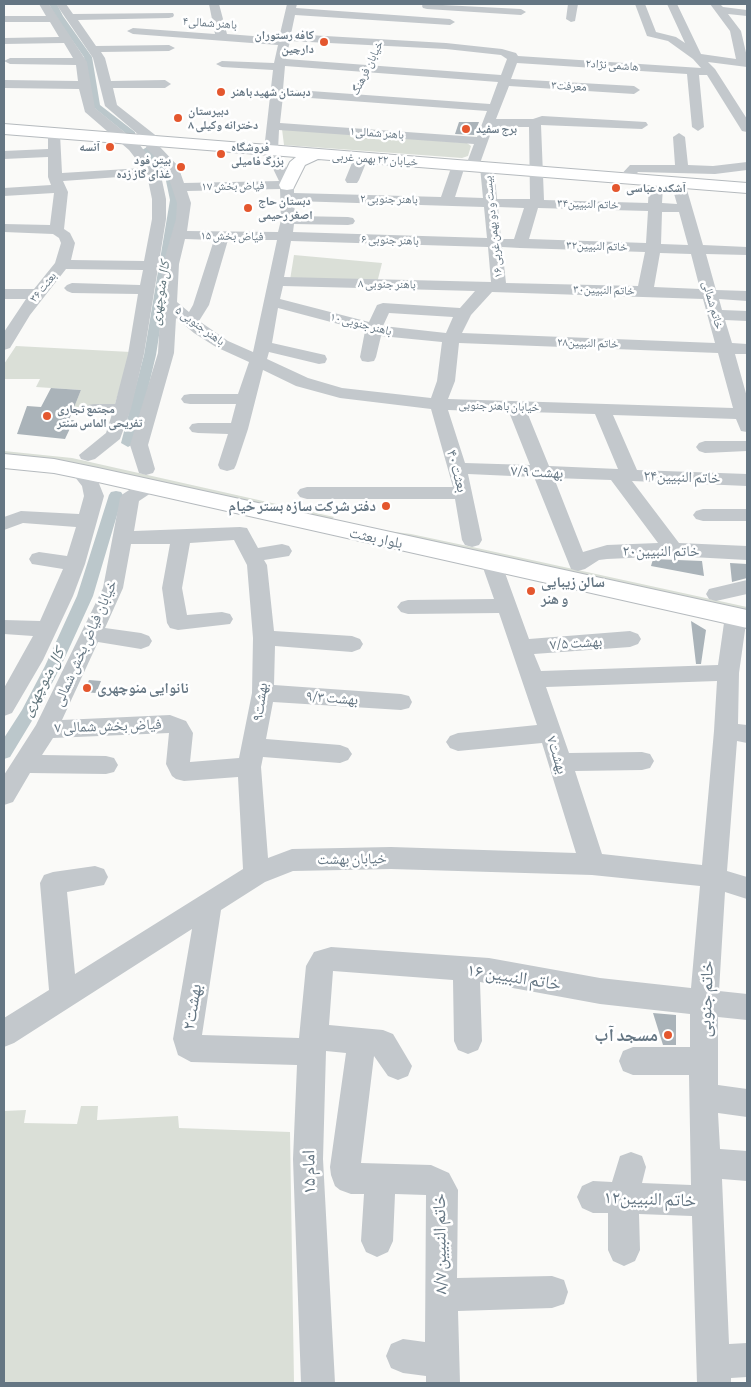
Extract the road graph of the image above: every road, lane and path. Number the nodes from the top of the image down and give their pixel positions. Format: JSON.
{"nodes":[{"id":1,"x":44,"y":4,"type":"edge"},
{"id":2,"x":61,"y":4,"type":"edge"},
{"id":3,"x":214,"y":4,"type":"edge"},
{"id":4,"x":398,"y":4,"type":"edge"},
{"id":5,"x":573,"y":4,"type":"edge"},
{"id":6,"x":640,"y":4,"type":"edge"},
{"id":7,"x":672,"y":4,"type":"edge"},
{"id":8,"x":419,"y":5,"type":"dead end"},
{"id":9,"x":464,"y":6,"type":"edge"},
{"id":10,"x":717,"y":7,"type":"edge"},
{"id":11,"x":292,"y":8,"type":"edge"},
{"id":12,"x":521,"y":12,"type":"dead end"},
{"id":13,"x":747,"y":14,"type":"edge"},
{"id":14,"x":169,"y":15,"type":"dead end"},
{"id":15,"x":69,"y":17,"type":"junction"},
{"id":16,"x":4,"y":19,"type":"edge"},
{"id":17,"x":53,"y":19,"type":"junction"},
{"id":18,"x":571,"y":19,"type":"dead end"},
{"id":19,"x":450,"y":22,"type":"dead end"},
{"id":20,"x":735,"y":30,"type":"junction"},
{"id":21,"x":133,"y":31,"type":"dead end"},
{"id":22,"x":747,"y":31,"type":"edge"},
{"id":23,"x":222,"y":38,"type":"junction"},
{"id":24,"x":285,"y":39,"type":"junction"},
{"id":25,"x":68,"y":40,"type":"junction"},
{"id":26,"x":4,"y":41,"type":"edge"},
{"id":27,"x":379,"y":43,"type":"junction"},
{"id":28,"x":743,"y":44,"type":"edge"},
{"id":29,"x":169,"y":48,"type":"dead end"},
{"id":30,"x":93,"y":49,"type":"junction"},
{"id":31,"x":511,"y":56,"type":"junction"},
{"id":32,"x":697,"y":56,"type":"junction"},
{"id":33,"x":10,"y":61,"type":"dead end"},
{"id":34,"x":34,"y":61,"type":"junction"},
{"id":35,"x":81,"y":62,"type":"junction"},
{"id":36,"x":222,"y":64,"type":"dead end"},
{"id":37,"x":280,"y":64,"type":"junction"},
{"id":38,"x":745,"y":64,"type":"edge"},
{"id":39,"x":693,"y":71,"type":"junction"},
{"id":40,"x":711,"y":72,"type":"junction"},
{"id":41,"x":505,"y":80,"type":"junction"},
{"id":42,"x":4,"y":84,"type":"edge"},
{"id":43,"x":38,"y":84,"type":"junction"},
{"id":44,"x":165,"y":84,"type":"dead end"},
{"id":45,"x":84,"y":85,"type":"junction"},
{"id":46,"x":106,"y":85,"type":"junction"},
{"id":47,"x":634,"y":90,"type":"dead end"},
{"id":48,"x":278,"y":92,"type":"junction"},
{"id":49,"x":350,"y":102,"type":"junction"},
{"id":50,"x":494,"y":108,"type":"junction"},
{"id":51,"x":489,"y":123,"type":"junction"},
{"id":52,"x":535,"y":123,"type":"junction"},
{"id":53,"x":642,"y":125,"type":"dead end"},
{"id":54,"x":273,"y":126,"type":"junction"},
{"id":55,"x":747,"y":126,"type":"edge"},
{"id":56,"x":698,"y":127,"type":"dead end"},
{"id":57,"x":4,"y":129,"type":"edge"},
{"id":58,"x":54,"y":134,"type":"junction"},
{"id":59,"x":679,"y":137,"type":"dead end"},
{"id":60,"x":126,"y":139,"type":"junction"},
{"id":61,"x":154,"y":141,"type":"junction"},
{"id":62,"x":482,"y":141,"type":"junction"},
{"id":63,"x":183,"y":144,"type":"junction"},
{"id":64,"x":271,"y":150,"type":"junction"},
{"id":65,"x":54,"y":153,"type":"junction"},
{"id":66,"x":315,"y":154,"type":"junction"},
{"id":67,"x":4,"y":155,"type":"edge"},
{"id":68,"x":361,"y":158,"type":"junction"},
{"id":69,"x":171,"y":166,"type":"junction"},
{"id":70,"x":473,"y":166,"type":"junction"},
{"id":71,"x":747,"y":166,"type":"edge"},
{"id":72,"x":153,"y":171,"type":"junction"},
{"id":73,"x":535,"y":171,"type":"junction"},
{"id":74,"x":680,"y":176,"type":"junction"},
{"id":75,"x":352,"y":180,"type":"dead end"},
{"id":76,"x":656,"y":187,"type":"dead end"},
{"id":77,"x":180,"y":188,"type":"junction"},
{"id":78,"x":61,"y":190,"type":"junction"},
{"id":79,"x":747,"y":190,"type":"edge"},
{"id":80,"x":287,"y":191,"type":"junction"},
{"id":81,"x":4,"y":192,"type":"edge"},
{"id":82,"x":447,"y":200,"type":"junction"},
{"id":83,"x":491,"y":201,"type":"junction"},
{"id":84,"x":535,"y":203,"type":"junction"},
{"id":85,"x":654,"y":206,"type":"junction"},
{"id":86,"x":685,"y":208,"type":"junction"},
{"id":87,"x":288,"y":220,"type":"junction"},
{"id":88,"x":348,"y":221,"type":"dead end"},
{"id":89,"x":62,"y":226,"type":"junction"},
{"id":90,"x":5,"y":232,"type":"edge"},
{"id":91,"x":179,"y":235,"type":"junction"},
{"id":92,"x":222,"y":236,"type":"junction"},
{"id":93,"x":285,"y":236,"type":"junction"},
{"id":94,"x":496,"y":243,"type":"junction"},
{"id":95,"x":520,"y":244,"type":"junction"},
{"id":96,"x":653,"y":248,"type":"junction"},
{"id":97,"x":697,"y":250,"type":"junction"},
{"id":98,"x":747,"y":251,"type":"edge"},
{"id":99,"x":62,"y":264,"type":"junction"},
{"id":100,"x":150,"y":266,"type":"junction"},
{"id":101,"x":275,"y":281,"type":"junction"},
{"id":102,"x":494,"y":287,"type":"junction"},
{"id":103,"x":72,"y":288,"type":"dead end"},
{"id":104,"x":147,"y":290,"type":"junction"},
{"id":105,"x":645,"y":291,"type":"junction"},
{"id":106,"x":4,"y":294,"type":"edge"},
{"id":107,"x":38,"y":294,"type":"junction"},
{"id":108,"x":710,"y":294,"type":"junction"},
{"id":109,"x":747,"y":296,"type":"edge"},
{"id":110,"x":271,"y":301,"type":"junction"},
{"id":111,"x":169,"y":304,"type":"junction"},
{"id":112,"x":4,"y":313,"type":"edge"},
{"id":113,"x":22,"y":313,"type":"junction"},
{"id":114,"x":716,"y":315,"type":"junction"},
{"id":115,"x":747,"y":316,"type":"edge"},
{"id":116,"x":191,"y":321,"type":"junction"},
{"id":117,"x":457,"y":326,"type":"junction"},
{"id":118,"x":493,"y":327,"type":"dead end"},
{"id":119,"x":374,"y":328,"type":"junction"},
{"id":120,"x":4,"y":346,"type":"edge"},
{"id":121,"x":725,"y":348,"type":"junction"},
{"id":122,"x":747,"y":349,"type":"edge"},
{"id":123,"x":260,"y":353,"type":"junction"},
{"id":124,"x":368,"y":357,"type":"dead end"},
{"id":125,"x":319,"y":359,"type":"dead end"},
{"id":126,"x":190,"y":399,"type":"dead end"},
{"id":127,"x":245,"y":399,"type":"junction"},
{"id":128,"x":438,"y":404,"type":"junction"},
{"id":129,"x":516,"y":406,"type":"junction"},
{"id":130,"x":94,"y":409,"type":"dead end"},
{"id":131,"x":122,"y":410,"type":"junction"},
{"id":132,"x":602,"y":410,"type":"junction"},
{"id":133,"x":746,"y":418,"type":"edge"},
{"id":134,"x":198,"y":428,"type":"dead end"},
{"id":135,"x":239,"y":429,"type":"junction"},
{"id":136,"x":4,"y":445,"type":"edge"},
{"id":137,"x":747,"y":446,"type":"edge"},
{"id":138,"x":705,"y":447,"type":"dead end"},
{"id":139,"x":4,"y":461,"type":"edge"},
{"id":140,"x":84,"y":464,"type":"junction"},
{"id":141,"x":227,"y":465,"type":"dead end"},
{"id":142,"x":457,"y":468,"type":"junction"},
{"id":143,"x":543,"y":472,"type":"junction"},
{"id":144,"x":623,"y":475,"type":"junction"},
{"id":145,"x":146,"y":478,"type":"junction"},
{"id":146,"x":747,"y":480,"type":"edge"},
{"id":147,"x":307,"y":493,"type":"dead end"},
{"id":148,"x":463,"y":493,"type":"junction"},
{"id":149,"x":251,"y":510,"type":"junction"},
{"id":150,"x":702,"y":515,"type":"dead end"},
{"id":151,"x":747,"y":515,"type":"edge"},
{"id":152,"x":87,"y":521,"type":"junction"},
{"id":153,"x":348,"y":523,"type":"junction"},
{"id":154,"x":4,"y":524,"type":"edge"},
{"id":155,"x":240,"y":533,"type":"junction"},
{"id":156,"x":180,"y":537,"type":"junction"},
{"id":157,"x":124,"y":538,"type":"junction"},
{"id":158,"x":472,"y":540,"type":"junction"},
{"id":159,"x":673,"y":549,"type":"junction"},
{"id":160,"x":282,"y":551,"type":"dead end"},
{"id":161,"x":747,"y":553,"type":"edge"},
{"id":162,"x":253,"y":555,"type":"junction"},
{"id":163,"x":39,"y":559,"type":"dead end"},
{"id":164,"x":491,"y":562,"type":"junction"},
{"id":165,"x":75,"y":564,"type":"junction"},
{"id":166,"x":578,"y":564,"type":"junction"},
{"id":167,"x":747,"y":588,"type":"edge"},
{"id":168,"x":716,"y":594,"type":"junction"},
{"id":169,"x":507,"y":606,"type":"junction"},
{"id":170,"x":408,"y":607,"type":"dead end"},
{"id":171,"x":743,"y":612,"type":"edge"},
{"id":172,"x":222,"y":619,"type":"dead end"},
{"id":173,"x":4,"y":627,"type":"edge"},
{"id":174,"x":47,"y":629,"type":"junction"},
{"id":175,"x":92,"y":634,"type":"junction"},
{"id":176,"x":264,"y":638,"type":"junction"},
{"id":177,"x":630,"y":639,"type":"dead end"},
{"id":178,"x":141,"y":641,"type":"dead end"},
{"id":179,"x":352,"y":644,"type":"dead end"},
{"id":180,"x":521,"y":647,"type":"junction"},
{"id":181,"x":728,"y":673,"type":"junction"},
{"id":182,"x":533,"y":679,"type":"junction"},
{"id":183,"x":263,"y":693,"type":"junction"},
{"id":184,"x":7,"y":697,"type":"edge"},
{"id":185,"x":401,"y":702,"type":"dead end"},
{"id":186,"x":46,"y":729,"type":"junction"},
{"id":187,"x":736,"y":732,"type":"edge"},
{"id":188,"x":551,"y":733,"type":"junction"},
{"id":189,"x":458,"y":742,"type":"dead end"},
{"id":190,"x":340,"y":754,"type":"dead end"},
{"id":191,"x":251,"y":757,"type":"junction"},
{"id":192,"x":642,"y":761,"type":"dead end"},
{"id":193,"x":560,"y":762,"type":"junction"},
{"id":194,"x":24,"y":764,"type":"junction"},
{"id":195,"x":106,"y":765,"type":"dead end"},
{"id":196,"x":4,"y":794,"type":"edge"},
{"id":197,"x":592,"y":864,"type":"junction"},
{"id":198,"x":256,"y":874,"type":"junction"},
{"id":199,"x":95,"y":877,"type":"dead end"},
{"id":200,"x":713,"y":877,"type":"junction"},
{"id":201,"x":747,"y":888,"type":"edge"},
{"id":202,"x":209,"y":905,"type":"junction"},
{"id":203,"x":324,"y":961,"type":"joint"},
{"id":204,"x":466,"y":968,"type":"junction"},
{"id":205,"x":63,"y":997,"type":"junction"},
{"id":206,"x":705,"y":1002,"type":"junction"},
{"id":207,"x":747,"y":1006,"type":"edge"},
{"id":208,"x":4,"y":1034,"type":"edge"},
{"id":209,"x":362,"y":1041,"type":"junction"},
{"id":210,"x":468,"y":1042,"type":"dead end"},
{"id":211,"x":313,"y":1044,"type":"junction"},
{"id":212,"x":633,"y":1061,"type":"dead end"},
{"id":213,"x":704,"y":1061,"type":"junction"},
{"id":214,"x":398,"y":1066,"type":"dead end"},
{"id":215,"x":703,"y":1097,"type":"junction"},
{"id":216,"x":747,"y":1103,"type":"edge"},
{"id":217,"x":706,"y":1162,"type":"junction"},
{"id":218,"x":747,"y":1166,"type":"edge"},
{"id":219,"x":631,"y":1167,"type":"dead end"},
{"id":220,"x":380,"y":1178,"type":"junction"},
{"id":221,"x":608,"y":1198,"type":"junction"},
{"id":222,"x":707,"y":1201,"type":"junction"},
{"id":223,"x":376,"y":1241,"type":"dead end"},
{"id":224,"x":624,"y":1250,"type":"dead end"},
{"id":225,"x":552,"y":1292,"type":"dead end"},
{"id":226,"x":441,"y":1295,"type":"junction"},
{"id":227,"x":403,"y":1356,"type":"dead end"},
{"id":228,"x":747,"y":1360,"type":"edge"},
{"id":229,"x":443,"y":1372,"type":"edge"},
{"id":230,"x":713,"y":1373,"type":"edge"},
{"id":231,"x":318,"y":1383,"type":"edge"}],
"edges":[{"from":1,"to":17,"type":"street"},
{"from":2,"to":15,"type":"street"},
{"from":3,"to":23,"type":"street"},
{"from":4,"to":27,"type":"street","name":"خیابان فرهنگ"},
{"from":5,"to":18,"type":"street"},
{"from":6,"to":32,"type":"street"},
{"from":7,"to":32,"type":"street"},
{"from":8,"to":9,"type":"street"},
{"from":9,"to":12,"type":"street"},
{"from":10,"to":13,"type":"street"},
{"from":10,"to":20,"type":"street"},
{"from":11,"to":24,"type":"street"},
{"from":11,"to":27,"type":"street"},
{"from":14,"to":15,"type":"street"},
{"from":15,"to":30,"type":"street"},
{"from":16,"to":17,"type":"street"},
{"from":17,"to":25,"type":"street"},
{"from":19,"to":27,"type":"street"},
{"from":20,"to":22,"type":"street"},
{"from":20,"to":28,"type":"street"},
{"from":21,"to":23,"type":"street","name":"باهنر شمالی۴"},
{"from":23,"to":24,"type":"street","name":"باهنر شمالی۴"},
{"from":24,"to":27,"type":"street","name":"باهنر شمالی۴"},
{"from":24,"to":37,"type":"street"},
{"from":25,"to":26,"type":"street"},
{"from":25,"to":35,"type":"street"},
{"from":27,"to":31,"type":"street","name":"هاشمی نژاد۲"},
{"from":27,"to":37,"type":"street"},
{"from":27,"to":41,"type":"street","name":"معرفت۳"},
{"from":27,"to":49,"type":"street","name":"خیابان فرهنگ"},
{"from":28,"to":38,"type":"street"},
{"from":29,"to":30,"type":"street"},
{"from":30,"to":46,"type":"street"},
{"from":31,"to":39,"type":"street","name":"هاشمی نژاد۲"},
{"from":31,"to":41,"type":"street"},
{"from":32,"to":38,"type":"street"},
{"from":32,"to":40,"type":"street"},
{"from":33,"to":34,"type":"street"},
{"from":34,"to":35,"type":"street"},
{"from":34,"to":43,"type":"street"},
{"from":35,"to":45,"type":"street"},
{"from":36,"to":37,"type":"street"},
{"from":37,"to":48,"type":"street"},
{"from":39,"to":40,"type":"street","name":"هاشمی نژاد۲"},
{"from":39,"to":56,"type":"street"},
{"from":40,"to":55,"type":"street"},
{"from":41,"to":47,"type":"street","name":"معرفت۳"},
{"from":41,"to":50,"type":"street"},
{"from":42,"to":43,"type":"street"},
{"from":43,"to":45,"type":"street"},
{"from":44,"to":46,"type":"street"},
{"from":45,"to":60,"type":"street"},
{"from":46,"to":61,"type":"street"},
{"from":48,"to":49,"type":"street"},
{"from":48,"to":54,"type":"street"},
{"from":49,"to":50,"type":"street"},
{"from":50,"to":51,"type":"street"},
{"from":51,"to":52,"type":"street"},
{"from":51,"to":62,"type":"street"},
{"from":52,"to":53,"type":"street"},
{"from":52,"to":73,"type":"street"},
{"from":54,"to":62,"type":"street","name":"باهنر شمالی۱"},
{"from":54,"to":64,"type":"street"},
{"from":57,"to":58,"type":"main road","name":"خیابان ۲۲ بهمن غربی"},
{"from":58,"to":60,"type":"main road","name":"خیابان ۲۲ بهمن غربی"},
{"from":58,"to":65,"type":"street"},
{"from":59,"to":74,"type":"street","name":"خاتم شمالی"},
{"from":60,"to":61,"type":"main road","name":"خیابان ۲۲ بهمن غربی"},
{"from":60,"to":72,"type":"street"},
{"from":61,"to":63,"type":"main road","name":"خیابان ۲۲ بهمن غربی"},
{"from":61,"to":69,"type":"street"},
{"from":62,"to":70,"type":"street"},
{"from":63,"to":64,"type":"main road","name":"خیابان ۲۲ بهمن غربی"},
{"from":63,"to":69,"type":"street"},
{"from":64,"to":66,"type":"main road","name":"خیابان ۲۲ بهمن غربی"},
{"from":64,"to":80,"type":"street"},
{"from":65,"to":67,"type":"street"},
{"from":65,"to":78,"type":"street"},
{"from":66,"to":68,"type":"main road","name":"خیابان ۲۲ بهمن غربی"},
{"from":66,"to":80,"type":"main road"},
{"from":68,"to":70,"type":"main road","name":"خیابان ۲۲ بهمن غربی"},
{"from":68,"to":75,"type":"street"},
{"from":69,"to":77,"type":"street"},
{"from":70,"to":73,"type":"main road","name":"خیابان ۲۲ بهمن غربی"},
{"from":70,"to":82,"type":"street"},
{"from":70,"to":83,"type":"street","name":"بیست و دو بهمن غربی ۱۶"},
{"from":71,"to":74,"type":"street"},
{"from":72,"to":78,"type":"street"},
{"from":72,"to":100,"type":"street"},
{"from":73,"to":74,"type":"main road","name":"خیابان ۲۲ بهمن غربی"},
{"from":73,"to":84,"type":"street"},
{"from":74,"to":79,"type":"main road","name":"خیابان ۲۲ بهمن غربی"},
{"from":74,"to":86,"type":"street","name":"خاتم شمالی"},
{"from":76,"to":85,"type":"street"},
{"from":77,"to":80,"type":"street","name":"فیاض بخش ۱۷"},
{"from":77,"to":91,"type":"street"},
{"from":78,"to":81,"type":"street"},
{"from":78,"to":89,"type":"street"},
{"from":80,"to":82,"type":"street","name":"باهنر جنوبی ۲"},
{"from":80,"to":87,"type":"street"},
{"from":82,"to":83,"type":"street","name":"باهنر جنوبی ۲"},
{"from":83,"to":84,"type":"street","name":"خاتم النبیین۳۴"},
{"from":83,"to":94,"type":"street","name":"بیست و دو بهمن غربی ۱۶"},
{"from":84,"to":85,"type":"street","name":"خاتم النبیین۳۴"},
{"from":84,"to":95,"type":"street"},
{"from":85,"to":86,"type":"street","name":"خاتم النبیین۳۴"},
{"from":85,"to":96,"type":"street"},
{"from":86,"to":97,"type":"street","name":"خاتم شمالی"},
{"from":87,"to":88,"type":"street"},
{"from":87,"to":93,"type":"street"},
{"from":89,"to":90,"type":"street"},
{"from":89,"to":99,"type":"street","name":"بعثت ۳۶"},
{"from":91,"to":92,"type":"street","name":"فیاض بخش ۱۵"},
{"from":91,"to":111,"type":"street"},
{"from":92,"to":93,"type":"street","name":"فیاض بخش ۱۵"},
{"from":92,"to":116,"type":"street"},
{"from":93,"to":94,"type":"street","name":"باهنر جنوبی ۶"},
{"from":93,"to":101,"type":"street"},
{"from":94,"to":95,"type":"street","name":"خاتم النبیین۳۲"},
{"from":94,"to":102,"type":"street","name":"بیست و دو بهمن غربی ۱۶"},
{"from":95,"to":96,"type":"street","name":"خاتم النبیین۳۲"},
{"from":96,"to":97,"type":"street","name":"خاتم النبیین۳۲"},
{"from":96,"to":105,"type":"street"},
{"from":97,"to":98,"type":"street","name":"خاتم النبیین۳۲"},
{"from":97,"to":108,"type":"street","name":"خاتم شمالی"},
{"from":99,"to":100,"type":"street"},
{"from":99,"to":107,"type":"street","name":"بعثت ۳۶"},
{"from":100,"to":104,"type":"street"},
{"from":101,"to":102,"type":"street","name":"باهنر جنوبی ۸"},
{"from":101,"to":110,"type":"street"},
{"from":102,"to":105,"type":"street","name":"خاتم النبیین۳۰"},
{"from":102,"to":117,"type":"street"},
{"from":103,"to":104,"type":"street"},
{"from":104,"to":131,"type":"street"},
{"from":105,"to":108,"type":"street","name":"خاتم النبیین۳۰"},
{"from":106,"to":107,"type":"street"},
{"from":107,"to":113,"type":"street","name":"بعثت ۳۶"},
{"from":108,"to":109,"type":"street","name":"خاتم النبیین۳۰"},
{"from":108,"to":114,"type":"street","name":"خاتم شمالی"},
{"from":110,"to":119,"type":"street","name":"باهنر جنوبی ۱۰"},
{"from":110,"to":123,"type":"street"},
{"from":111,"to":116,"type":"street","name":"باهنر جنوبی ۵"},
{"from":111,"to":145,"type":"street"},
{"from":112,"to":113,"type":"street"},
{"from":113,"to":120,"type":"street","name":"بعثت ۳۶"},
{"from":114,"to":115,"type":"street"},
{"from":114,"to":121,"type":"street","name":"خاتم شمالی"},
{"from":116,"to":123,"type":"street","name":"باهنر جنوبی ۵"},
{"from":117,"to":118,"type":"street"},
{"from":117,"to":119,"type":"street","name":"باهنر جنوبی ۱۰"},
{"from":117,"to":119,"type":"street"},
{"from":117,"to":121,"type":"street","name":"خاتم النبیین۲۸"},
{"from":117,"to":128,"type":"street"},
{"from":119,"to":124,"type":"street"},
{"from":121,"to":122,"type":"street","name":"خاتم النبیین۲۸"},
{"from":121,"to":133,"type":"street","name":"خاتم شمالی"},
{"from":123,"to":125,"type":"street"},
{"from":123,"to":127,"type":"street"},
{"from":123,"to":128,"type":"street","name":"خیابان باهنر جنوبی"},
{"from":126,"to":127,"type":"street"},
{"from":127,"to":135,"type":"street"},
{"from":128,"to":129,"type":"street","name":"خیابان باهنر جنوبی"},
{"from":128,"to":142,"type":"street","name":"بعثت ۴۰"},
{"from":129,"to":132,"type":"street","name":"خیابان باهنر جنوبی"},
{"from":129,"to":143,"type":"street"},
{"from":130,"to":131,"type":"street"},
{"from":131,"to":140,"type":"street"},
{"from":132,"to":133,"type":"street","name":"خیابان باهنر جنوبی"},
{"from":132,"to":144,"type":"street"},
{"from":134,"to":135,"type":"street"},
{"from":135,"to":141,"type":"street"},
{"from":136,"to":140,"type":"main road","name":"بلوار بعثت"},
{"from":137,"to":138,"type":"street"},
{"from":139,"to":140,"type":"main road","name":"بلوار بعثت"},
{"from":140,"to":145,"type":"main road","name":"بلوار بعثت"},
{"from":140,"to":152,"type":"street"},
{"from":142,"to":143,"type":"street","name":"بهشت ۷/۹"},
{"from":142,"to":148,"type":"street","name":"بعثت ۴۰"},
{"from":143,"to":144,"type":"street","name":"بهشت ۷/۹"},
{"from":143,"to":166,"type":"street"},
{"from":144,"to":146,"type":"street","name":"خاتم النبیین۲۴"},
{"from":144,"to":159,"type":"street"},
{"from":145,"to":149,"type":"main road","name":"بلوار بعثت"},
{"from":145,"to":153,"type":"main road","name":"بلوار بعثت"},
{"from":145,"to":157,"type":"street","name":"خیابان فیاض بخش شمالی"},
{"from":147,"to":148,"type":"street"},
{"from":148,"to":158,"type":"street","name":"بعثت ۴۰"},
{"from":149,"to":153,"type":"main road","name":"بلوار بعثت"},
{"from":149,"to":155,"type":"street"},
{"from":150,"to":151,"type":"street"},
{"from":152,"to":154,"type":"street"},
{"from":152,"to":165,"type":"street"},
{"from":153,"to":158,"type":"main road","name":"بلوار بعثت"},
{"from":153,"to":164,"type":"main road","name":"بلوار بعثت"},
{"from":155,"to":156,"type":"street"},
{"from":155,"to":162,"type":"street","name":"بهشت۹"},
{"from":156,"to":157,"type":"street"},
{"from":156,"to":172,"type":"street"},
{"from":157,"to":175,"type":"street","name":"خیابان فیاض بخش شمالی"},
{"from":158,"to":166,"type":"main road","name":"بلوار بعثت"},
{"from":159,"to":161,"type":"street","name":"خاتم النبیین۲۰"},
{"from":159,"to":166,"type":"street","name":"خاتم النبیین۲۰"},
{"from":160,"to":162,"type":"street"},
{"from":162,"to":176,"type":"street","name":"بهشت۹"},
{"from":163,"to":165,"type":"street"},
{"from":164,"to":169,"type":"street","name":"بهشت۷"},
{"from":164,"to":171,"type":"main road","name":"بلوار بعثت"},
{"from":165,"to":174,"type":"street"},
{"from":166,"to":168,"type":"main road","name":"بلوار بعثت"},
{"from":167,"to":168,"type":"street"},
{"from":168,"to":171,"type":"main road","name":"بلوار بعثت"},
{"from":169,"to":170,"type":"street"},
{"from":169,"to":180,"type":"street","name":"بهشت۷"},
{"from":171,"to":181,"type":"street","name":"خاتم جنوبی"},
{"from":173,"to":174,"type":"street"},
{"from":174,"to":184,"type":"street"},
{"from":175,"to":178,"type":"street"},
{"from":175,"to":186,"type":"street","name":"خیابان فیاض بخش شمالی"},
{"from":176,"to":179,"type":"street"},
{"from":176,"to":183,"type":"street","name":"بهشت۹"},
{"from":177,"to":180,"type":"street","name":"بهشت ۷/۵"},
{"from":180,"to":182,"type":"street","name":"بهشت۷"},
{"from":181,"to":182,"type":"street"},
{"from":181,"to":187,"type":"street","name":"خاتم جنوبی"},
{"from":182,"to":188,"type":"street","name":"بهشت۷"},
{"from":183,"to":185,"type":"street","name":"بهشت ۹/۳"},
{"from":183,"to":191,"type":"street","name":"بهشت۹"},
{"from":186,"to":191,"type":"street","name":"فیاض بخش شمالی ۷"},
{"from":186,"to":194,"type":"street","name":"خیابان فیاض بخش شمالی"},
{"from":187,"to":200,"type":"street","name":"خاتم جنوبی"},
{"from":188,"to":189,"type":"street"},
{"from":188,"to":193,"type":"street","name":"بهشت۷"},
{"from":190,"to":191,"type":"street"},
{"from":191,"to":198,"type":"street","name":"بهشت۹"},
{"from":192,"to":193,"type":"street"},
{"from":193,"to":197,"type":"street","name":"بهشت۷"},
{"from":194,"to":195,"type":"street"},
{"from":194,"to":196,"type":"street","name":"خیابان فیاض بخش شمالی"},
{"from":197,"to":198,"type":"street","name":"خیابان بهشت"},
{"from":197,"to":200,"type":"street","name":"خیابان بهشت"},
{"from":198,"to":202,"type":"street","name":"خیابان بهشت"},
{"from":199,"to":205,"type":"street"},
{"from":200,"to":201,"type":"street","name":"خیابان بهشت"},
{"from":200,"to":206,"type":"street","name":"خاتم جنوبی"},
{"from":202,"to":205,"type":"street","name":"خیابان بهشت"},
{"from":202,"to":211,"type":"street","name":"بهشت۲"},
{"from":203,"to":204,"type":"street","name":"خاتم النبیین ۱۶"},
{"from":203,"to":211,"type":"street","name":"امام ۱۵"},
{"from":204,"to":206,"type":"street","name":"خاتم النبیین ۱۶"},
{"from":204,"to":210,"type":"street"},
{"from":205,"to":208,"type":"street","name":"خیابان بهشت"},
{"from":206,"to":207,"type":"street","name":"خاتم النبیین ۱۶"},
{"from":206,"to":213,"type":"street","name":"خاتم جنوبی"},
{"from":209,"to":211,"type":"street"},
{"from":209,"to":214,"type":"street"},
{"from":209,"to":220,"type":"street","name":"خاتم النبیین ۸/۷"},
{"from":211,"to":231,"type":"street","name":"امام ۱۵"},
{"from":212,"to":213,"type":"street"},
{"from":213,"to":215,"type":"street","name":"خاتم جنوبی"},
{"from":215,"to":216,"type":"street"},
{"from":215,"to":217,"type":"street","name":"خاتم جنوبی"},
{"from":217,"to":218,"type":"street"},
{"from":217,"to":222,"type":"street","name":"خاتم جنوبی"},
{"from":219,"to":221,"type":"street"},
{"from":220,"to":223,"type":"street"},
{"from":220,"to":226,"type":"street","name":"خاتم النبیین ۸/۷"},
{"from":221,"to":222,"type":"street","name":"خاتم النبیین۱۲"},
{"from":221,"to":224,"type":"street"},
{"from":222,"to":230,"type":"street","name":"خاتم جنوبی"},
{"from":225,"to":226,"type":"street"},
{"from":226,"to":229,"type":"street","name":"خاتم النبیین ۸/۷"},
{"from":227,"to":229,"type":"street"},
{"from":228,"to":230,"type":"street"}]}
